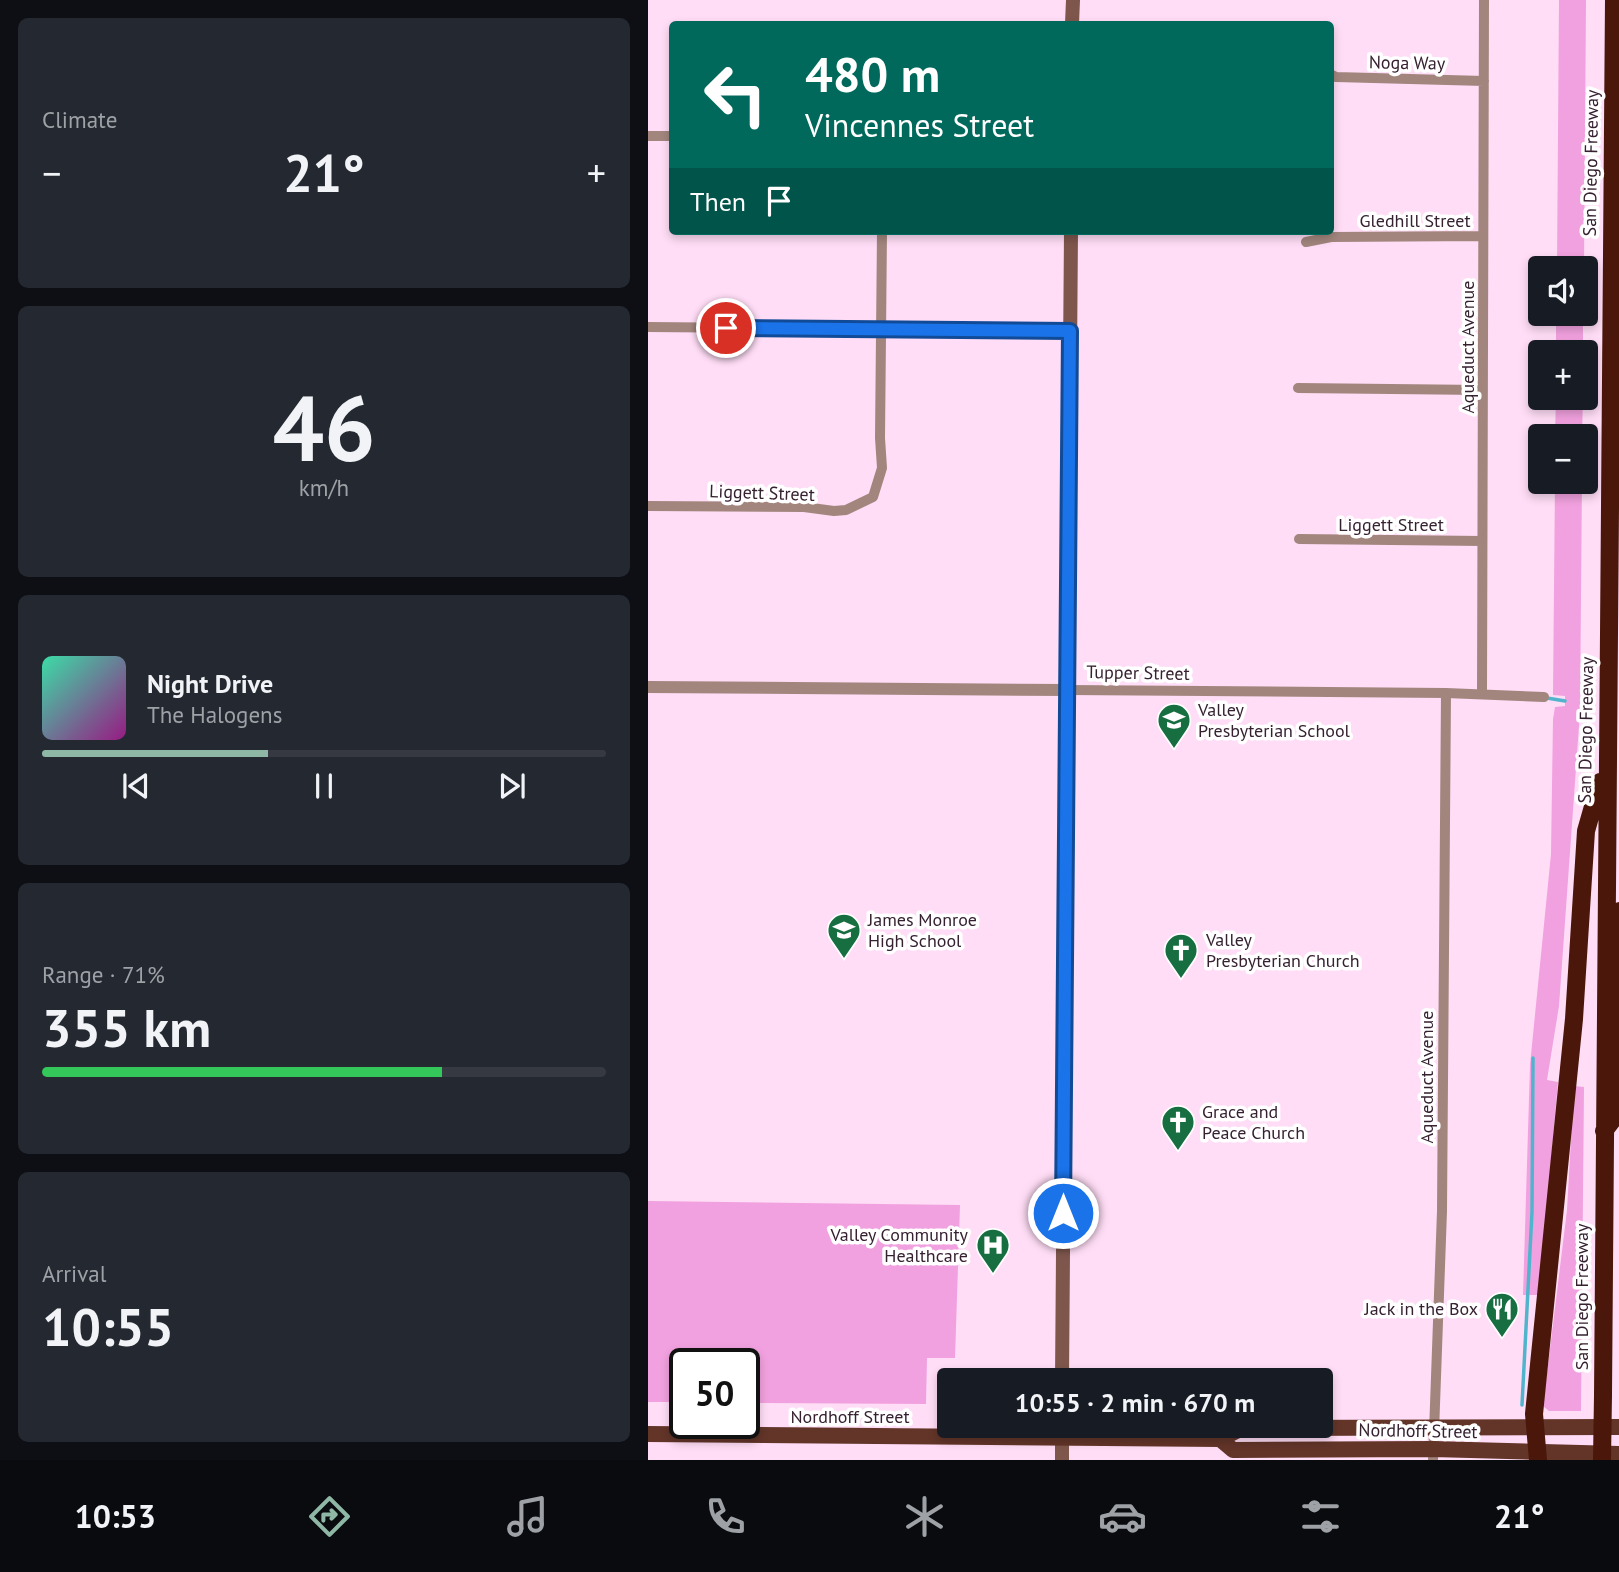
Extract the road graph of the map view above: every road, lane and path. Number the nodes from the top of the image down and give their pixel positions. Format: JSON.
{"nodes":[{"id":1,"x":1073,"y":0,"type":"edge"},
{"id":2,"x":1484,"y":0,"type":"edge"},
{"id":3,"x":1614,"y":0,"type":"edge"},
{"id":4,"x":1072,"y":21,"type":"edge"},
{"id":5,"x":1334,"y":76,"type":"edge"},
{"id":6,"x":1484,"y":81,"type":"junction"},
{"id":7,"x":648,"y":136,"type":"edge"},
{"id":8,"x":669,"y":136,"type":"edge"},
{"id":9,"x":882,"y":235,"type":"edge"},
{"id":10,"x":1071,"y":235,"type":"edge"},
{"id":11,"x":1483,"y":236,"type":"junction"},
{"id":12,"x":1306,"y":242,"type":"dead end"},
{"id":13,"x":648,"y":327,"type":"edge"},
{"id":14,"x":881,"y":329,"type":"junction"},
{"id":15,"x":1070,"y":331,"type":"junction"},
{"id":16,"x":1298,"y":388,"type":"dead end"},
{"id":17,"x":1483,"y":390,"type":"junction"},
{"id":18,"x":648,"y":506,"type":"edge"},
{"id":19,"x":1299,"y":539,"type":"dead end"},
{"id":20,"x":1482,"y":541,"type":"junction"},
{"id":21,"x":648,"y":687,"type":"edge"},
{"id":22,"x":1067,"y":690,"type":"junction"},
{"id":23,"x":1445,"y":693,"type":"junction"},
{"id":24,"x":1482,"y":694,"type":"junction"},
{"id":25,"x":1544,"y":697,"type":"dead end"},
{"id":26,"x":1606,"y":762,"type":"junction"},
{"id":27,"x":1619,"y":911,"type":"edge"},
{"id":28,"x":1604,"y":1131,"type":"junction"},
{"id":29,"x":1062,"y":1368,"type":"edge"},
{"id":30,"x":1433,"y":1427,"type":"junction"},
{"id":31,"x":1534,"y":1427,"type":"junction"},
{"id":32,"x":1619,"y":1427,"type":"edge"},
{"id":33,"x":1333,"y":1428,"type":"edge"},
{"id":34,"x":937,"y":1432,"type":"edge"},
{"id":35,"x":648,"y":1434,"type":"edge"},
{"id":36,"x":1062,"y":1438,"type":"edge"},
{"id":37,"x":1220,"y":1438,"type":"edge"},
{"id":38,"x":1619,"y":1454,"type":"edge"},
{"id":39,"x":1433,"y":1455,"type":"edge"},
{"id":40,"x":1537,"y":1457,"type":"edge"},
{"id":41,"x":1062,"y":1460,"type":"edge"},
{"id":42,"x":1602,"y":1460,"type":"edge"}],
"edges":[{"from":1,"to":4,"type":"main road"},
{"from":2,"to":6,"type":"street","name":"Aqueduct Avenue"},
{"from":3,"to":26,"type":"highway","name":"San Diego Freeway"},
{"from":5,"to":6,"type":"street","name":"Noga Way"},
{"from":6,"to":11,"type":"street","name":"Aqueduct Avenue"},
{"from":7,"to":8,"type":"street"},
{"from":9,"to":14,"type":"street"},
{"from":10,"to":15,"type":"main road"},
{"from":11,"to":12,"type":"street","name":"Gledhill Street"},
{"from":11,"to":17,"type":"street","name":"Aqueduct Avenue"},
{"from":13,"to":14,"type":"street"},
{"from":14,"to":15,"type":"street"},
{"from":14,"to":18,"type":"street","name":"Liggett Street"},
{"from":15,"to":22,"type":"main road"},
{"from":16,"to":17,"type":"street"},
{"from":17,"to":20,"type":"street","name":"Aqueduct Avenue"},
{"from":19,"to":20,"type":"street","name":"Liggett Street"},
{"from":20,"to":24,"type":"street","name":"Aqueduct Avenue"},
{"from":21,"to":22,"type":"street","name":"Tupper Street"},
{"from":22,"to":23,"type":"street","name":"Tupper Street"},
{"from":22,"to":29,"type":"main road"},
{"from":23,"to":24,"type":"street","name":"Tupper Street"},
{"from":23,"to":30,"type":"street","name":"Aqueduct Avenue"},
{"from":24,"to":25,"type":"street","name":"Tupper Street"},
{"from":26,"to":28,"type":"highway","name":"San Diego Freeway"},
{"from":26,"to":31,"type":"highway"},
{"from":27,"to":28,"type":"highway"},
{"from":28,"to":42,"type":"highway","name":"San Diego Freeway","bridge":true},
{"from":30,"to":31,"type":"main road","name":"Nordhoff Street"},
{"from":30,"to":33,"type":"main road","name":"Nordhoff Street"},
{"from":30,"to":39,"type":"street","name":"Aqueduct Avenue"},
{"from":31,"to":32,"type":"main road","name":"Nordhoff Street"},
{"from":31,"to":40,"type":"highway"},
{"from":34,"to":35,"type":"main road","name":"Nordhoff Street"},
{"from":36,"to":41,"type":"main road"},
{"from":37,"to":39,"type":"main road","name":"Nordhoff Street"},
{"from":38,"to":40,"type":"main road","name":"Nordhoff Street"},
{"from":39,"to":40,"type":"main road","name":"Nordhoff Street"}]}
